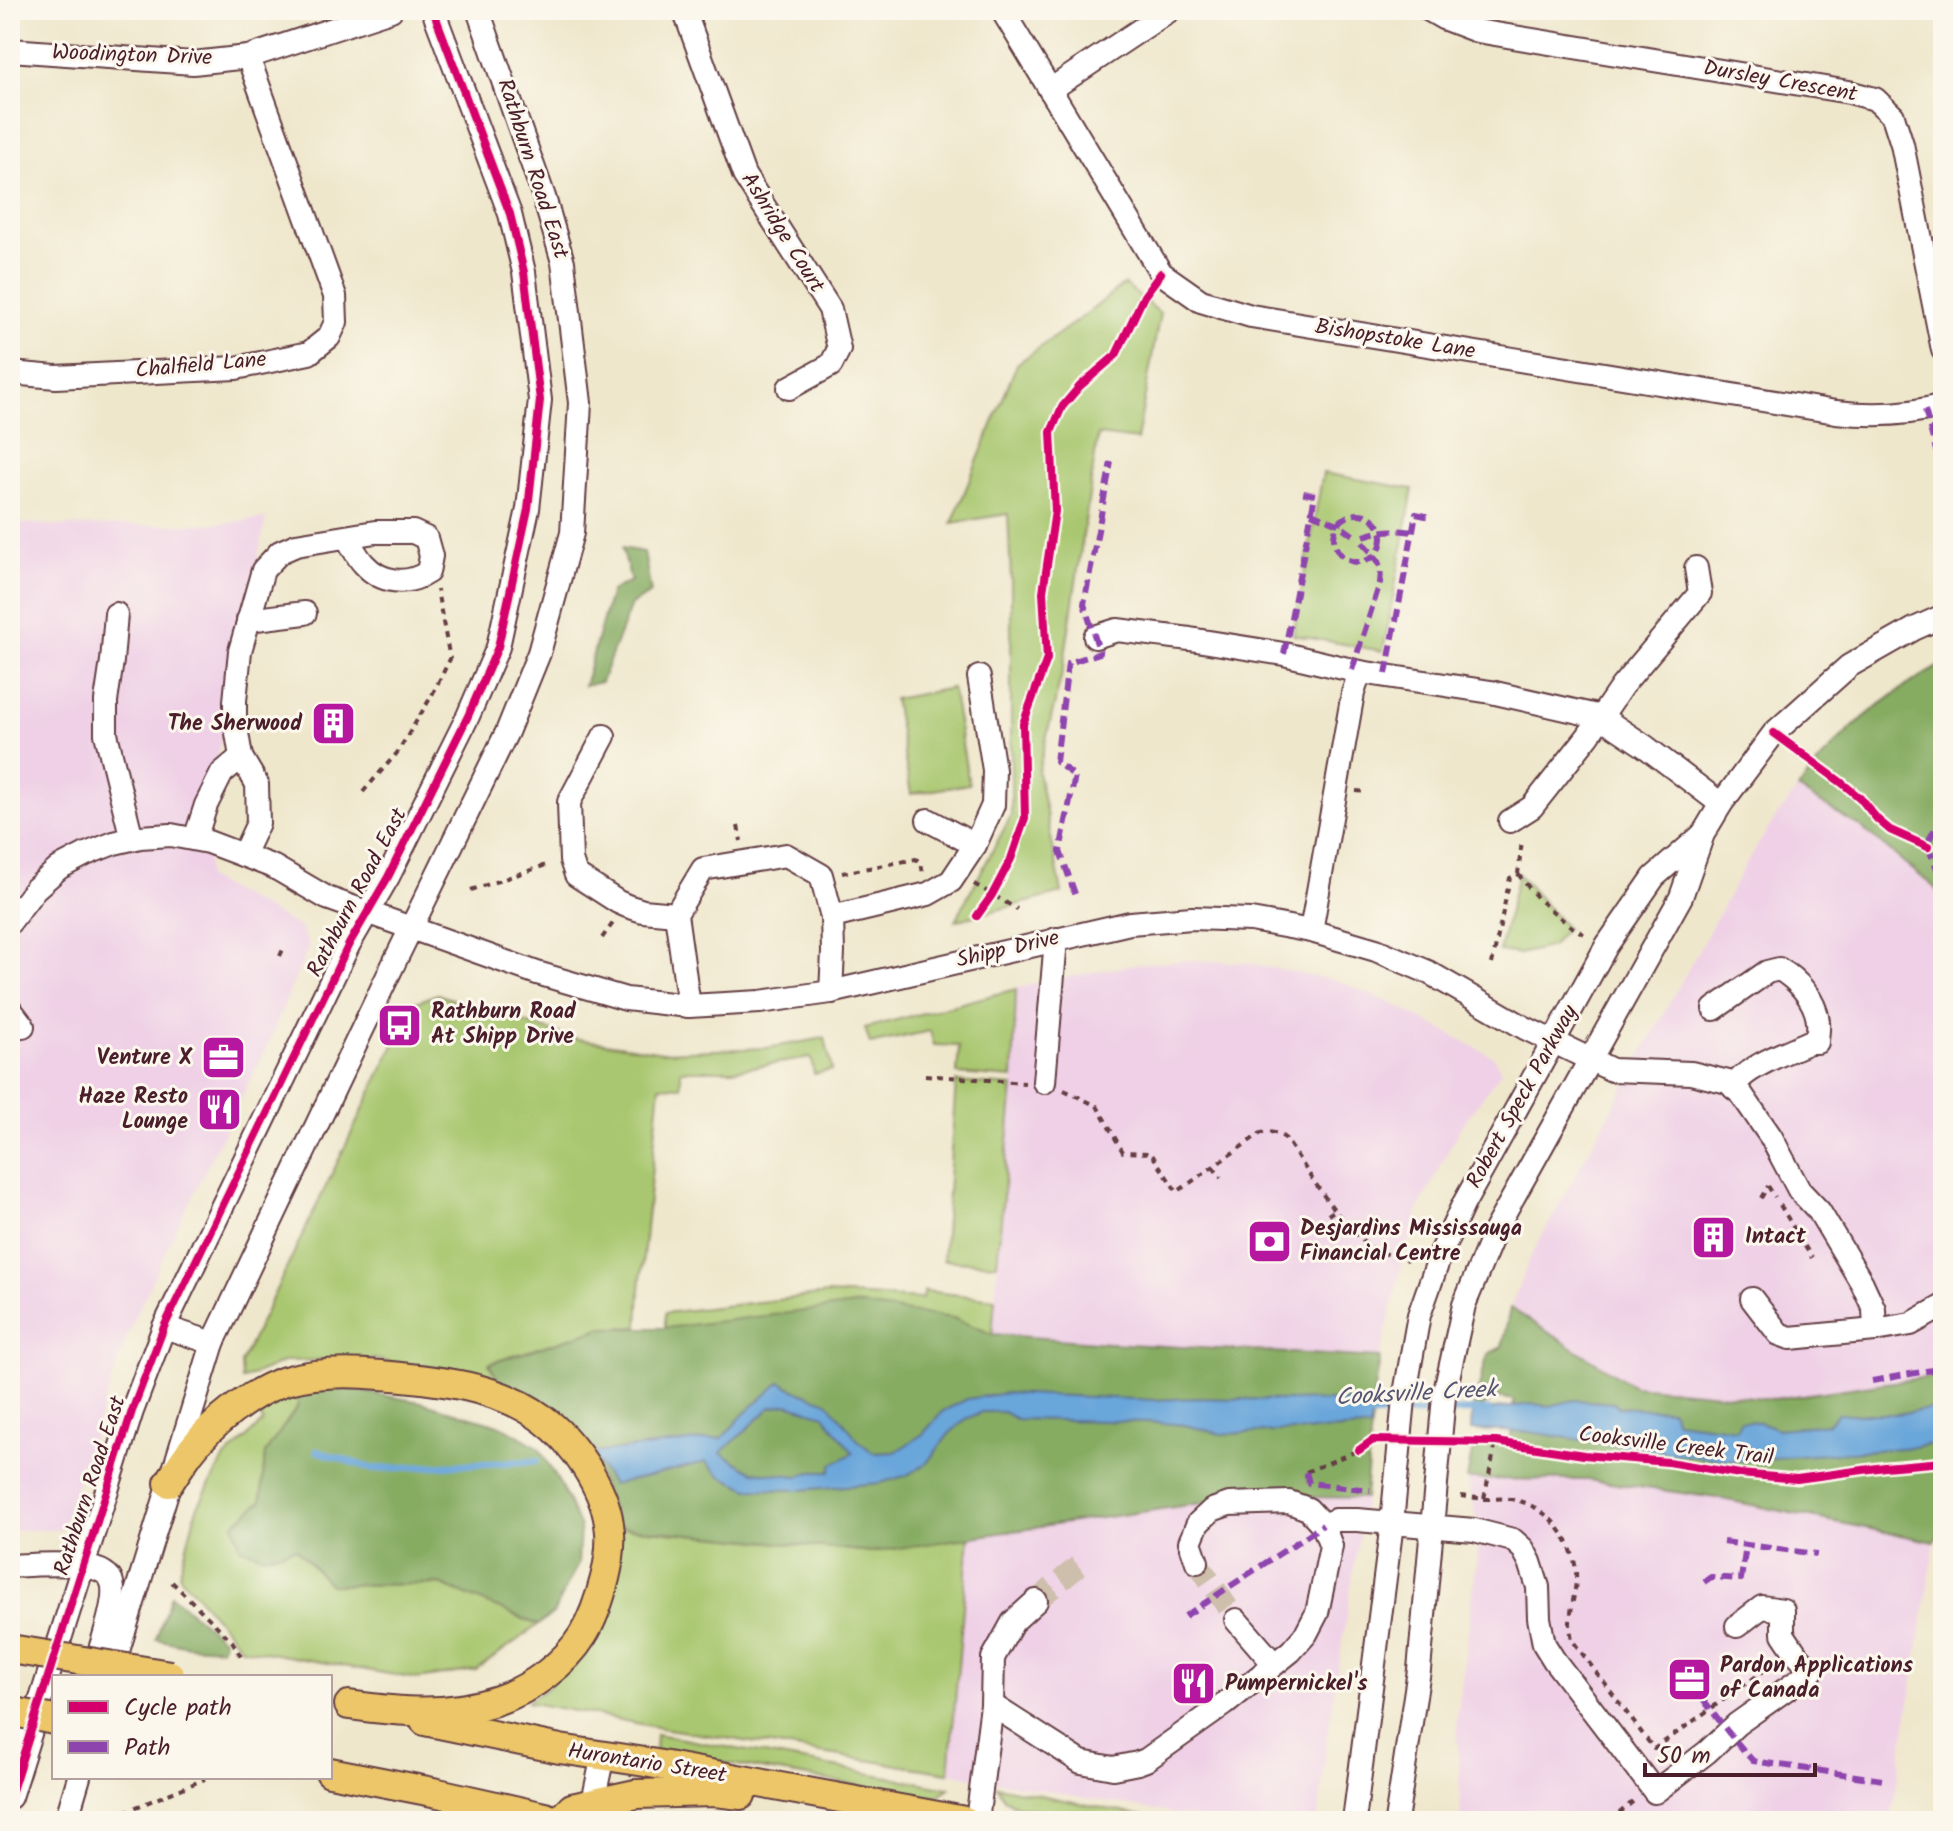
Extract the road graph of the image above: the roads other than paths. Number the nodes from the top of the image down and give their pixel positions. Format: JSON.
{"nodes":[{"id":1,"x":391,"y":10,"type":"edge"},
{"id":2,"x":433,"y":10,"type":"edge"},
{"id":3,"x":478,"y":10,"type":"edge"},
{"id":4,"x":684,"y":10,"type":"edge"},
{"id":5,"x":1002,"y":10,"type":"edge"},
{"id":6,"x":1170,"y":10,"type":"edge"},
{"id":7,"x":1429,"y":10,"type":"edge"},
{"id":8,"x":10,"y":50,"type":"edge"},
{"id":9,"x":248,"y":57,"type":"junction"},
{"id":10,"x":1050,"y":90,"type":"junction"},
{"id":11,"x":1943,"y":350,"type":"edge"},
{"id":12,"x":10,"y":373,"type":"edge"},
{"id":13,"x":789,"y":388,"type":"dead end"},
{"id":14,"x":1943,"y":405,"type":"edge"},
{"id":15,"x":347,"y":537,"type":"junction"},
{"id":16,"x":1696,"y":568,"type":"dead end"},
{"id":17,"x":305,"y":613,"type":"dead end"},
{"id":18,"x":116,"y":614,"type":"dead end"},
{"id":19,"x":1943,"y":616,"type":"edge"},
{"id":20,"x":248,"y":620,"type":"junction"},
{"id":21,"x":1095,"y":637,"type":"dead end"},
{"id":22,"x":1360,"y":672,"type":"junction"},
{"id":23,"x":979,"y":677,"type":"dead end"},
{"id":24,"x":1601,"y":717,"type":"junction"},
{"id":25,"x":604,"y":736,"type":"dead end"},
{"id":26,"x":241,"y":757,"type":"junction"},
{"id":27,"x":1721,"y":804,"type":"junction"},
{"id":28,"x":928,"y":820,"type":"dead end"},
{"id":29,"x":1510,"y":821,"type":"dead end"},
{"id":30,"x":1703,"y":834,"type":"junction"},
{"id":31,"x":132,"y":839,"type":"junction"},
{"id":32,"x":195,"y":839,"type":"junction"},
{"id":33,"x":975,"y":845,"type":"junction"},
{"id":34,"x":243,"y":855,"type":"junction"},
{"id":35,"x":368,"y":912,"type":"junction"},
{"id":36,"x":676,"y":914,"type":"junction"},
{"id":37,"x":832,"y":917,"type":"junction"},
{"id":38,"x":10,"y":922,"type":"edge"},
{"id":39,"x":411,"y":927,"type":"junction"},
{"id":40,"x":1311,"y":931,"type":"junction"},
{"id":41,"x":1056,"y":939,"type":"junction"},
{"id":42,"x":831,"y":992,"type":"junction"},
{"id":43,"x":689,"y":1006,"type":"junction"},
{"id":44,"x":10,"y":1009,"type":"edge"},
{"id":45,"x":1714,"y":1009,"type":"dead end"},
{"id":46,"x":10,"y":1024,"type":"edge"},
{"id":47,"x":1554,"y":1042,"type":"junction"},
{"id":48,"x":1590,"y":1059,"type":"junction"},
{"id":49,"x":1042,"y":1083,"type":"road end"},
{"id":50,"x":1734,"y":1088,"type":"junction"},
{"id":51,"x":1752,"y":1299,"type":"dead end"},
{"id":52,"x":1943,"y":1306,"type":"edge"},
{"id":53,"x":164,"y":1327,"type":"junction"},
{"id":54,"x":1875,"y":1330,"type":"junction"},
{"id":55,"x":213,"y":1343,"type":"junction"},
{"id":56,"x":169,"y":1483,"type":"junction"},
{"id":57,"x":1392,"y":1523,"type":"junction"},
{"id":58,"x":1323,"y":1525,"type":"junction"},
{"id":59,"x":1433,"y":1526,"type":"junction"},
{"id":60,"x":1197,"y":1562,"type":"tunnel mouth"},
{"id":61,"x":10,"y":1566,"type":"edge"},
{"id":62,"x":84,"y":1567,"type":"junction"},
{"id":63,"x":1036,"y":1601,"type":"tunnel mouth"},
{"id":64,"x":1236,"y":1620,"type":"tunnel mouth"},
{"id":65,"x":1737,"y":1626,"type":"dead end"},
{"id":66,"x":10,"y":1649,"type":"edge"},
{"id":67,"x":1274,"y":1664,"type":"junction"},
{"id":68,"x":92,"y":1675,"type":"edge"},
{"id":69,"x":111,"y":1675,"type":"edge"},
{"id":70,"x":170,"y":1675,"type":"edge"},
{"id":71,"x":339,"y":1704,"type":"edge"},
{"id":72,"x":992,"y":1705,"type":"junction"},
{"id":73,"x":10,"y":1711,"type":"edge"},
{"id":74,"x":52,"y":1720,"type":"edge"},
{"id":75,"x":603,"y":1755,"type":"junction"},
{"id":76,"x":332,"y":1772,"type":"edge"},
{"id":77,"x":76,"y":1788,"type":"edge"},
{"id":78,"x":438,"y":1793,"type":"junction"},
{"id":79,"x":10,"y":1797,"type":"edge"},
{"id":80,"x":591,"y":1812,"type":"edge"},
{"id":81,"x":66,"y":1821,"type":"edge"},
{"id":82,"x":484,"y":1821,"type":"edge"},
{"id":83,"x":557,"y":1821,"type":"edge"},
{"id":84,"x":964,"y":1821,"type":"edge"},
{"id":85,"x":977,"y":1821,"type":"edge"},
{"id":86,"x":1354,"y":1821,"type":"edge"},
{"id":87,"x":1396,"y":1821,"type":"edge"}],
"edges":[{"from":1,"to":9,"type":"street","name":"Woodington Drive"},
{"from":2,"to":35,"type":"street","name":"Rathburn Road East"},
{"from":3,"to":39,"type":"street","name":"Rathburn Road East"},
{"from":4,"to":13,"type":"street","name":"Ashridge Court"},
{"from":5,"to":10,"type":"street","name":"Bishopstoke Lane"},
{"from":6,"to":10,"type":"street"},
{"from":7,"to":11,"type":"street","name":"Dursley Crescent"},
{"from":8,"to":9,"type":"street","name":"Woodington Drive"},
{"from":9,"to":12,"type":"street","name":"Chalfield Lane"},
{"from":10,"to":14,"type":"street","name":"Bishopstoke Lane"},
{"from":15,"to":15,"type":"street"},
{"from":15,"to":20,"type":"street"},
{"from":16,"to":24,"type":"street"},
{"from":17,"to":20,"type":"street"},
{"from":18,"to":31,"type":"street"},
{"from":19,"to":27,"type":"street","name":"Robert Speck Parkway"},
{"from":20,"to":26,"type":"street"},
{"from":21,"to":22,"type":"street"},
{"from":22,"to":24,"type":"street"},
{"from":22,"to":40,"type":"street"},
{"from":23,"to":33,"type":"street"},
{"from":24,"to":27,"type":"street"},
{"from":24,"to":29,"type":"street"},
{"from":25,"to":36,"type":"street"},
{"from":26,"to":32,"type":"street"},
{"from":26,"to":34,"type":"street"},
{"from":27,"to":30,"type":"street","name":"Robert Speck Parkway"},
{"from":28,"to":33,"type":"street"},
{"from":30,"to":47,"type":"street","name":"Robert Speck Parkway"},
{"from":30,"to":48,"type":"street","name":"Robert Speck Parkway"},
{"from":31,"to":32,"type":"street","name":"Shipp Drive"},
{"from":31,"to":38,"type":"street","name":"Shipp Drive"},
{"from":32,"to":34,"type":"street","name":"Shipp Drive"},
{"from":33,"to":37,"type":"street"},
{"from":34,"to":35,"type":"street","name":"Shipp Drive"},
{"from":35,"to":39,"type":"street","name":"Shipp Drive"},
{"from":35,"to":53,"type":"street","name":"Rathburn Road East"},
{"from":36,"to":37,"type":"street"},
{"from":36,"to":43,"type":"street"},
{"from":37,"to":42,"type":"street"},
{"from":39,"to":43,"type":"street","name":"Shipp Drive"},
{"from":39,"to":55,"type":"street","name":"Rathburn Road East"},
{"from":40,"to":41,"type":"street","name":"Shipp Drive"},
{"from":40,"to":47,"type":"street","name":"Shipp Drive"},
{"from":41,"to":42,"type":"street","name":"Shipp Drive"},
{"from":41,"to":49,"type":"street"},
{"from":42,"to":43,"type":"street","name":"Shipp Drive"},
{"from":44,"to":46,"type":"street"},
{"from":45,"to":50,"type":"street"},
{"from":47,"to":48,"type":"street","name":"Shipp Drive"},
{"from":47,"to":57,"type":"street","name":"Robert Speck Parkway"},
{"from":48,"to":50,"type":"street","name":"Shipp Drive"},
{"from":48,"to":59,"type":"street","name":"Robert Speck Parkway"},
{"from":50,"to":54,"type":"street"},
{"from":51,"to":54,"type":"street"},
{"from":52,"to":54,"type":"street"},
{"from":53,"to":55,"type":"street"},
{"from":53,"to":62,"type":"street","name":"Rathburn Road East"},
{"from":55,"to":56,"type":"street","name":"Rathburn Road East"},
{"from":56,"to":69,"type":"street","name":"Rathburn Road East"},
{"from":56,"to":71,"type":"main road"},
{"from":57,"to":58,"type":"street"},
{"from":57,"to":59,"type":"street"},
{"from":57,"to":86,"type":"street","name":"Robert Speck Parkway"},
{"from":58,"to":60,"type":"street"},
{"from":58,"to":67,"type":"street"},
{"from":59,"to":65,"type":"street"},
{"from":59,"to":87,"type":"street","name":"Robert Speck Parkway"},
{"from":61,"to":62,"type":"street"},
{"from":62,"to":68,"type":"street"},
{"from":62,"to":79,"type":"street","name":"Rathburn Road East"},
{"from":63,"to":72,"type":"street"},
{"from":64,"to":67,"type":"street"},
{"from":66,"to":70,"type":"main road","bridge":true},
{"from":67,"to":72,"type":"street"},
{"from":71,"to":75,"type":"main road","name":"Hurontario Street"},
{"from":72,"to":85,"type":"street"},
{"from":73,"to":74,"type":"main road","bridge":true},
{"from":75,"to":80,"type":"street"},
{"from":75,"to":84,"type":"main road","name":"Hurontario Street"},
{"from":76,"to":78,"type":"main road"},
{"from":77,"to":81,"type":"street"},
{"from":78,"to":82,"type":"main road"},
{"from":78,"to":83,"type":"main road"},
{"from":80,"to":83,"type":"main road"},
{"from":80,"to":84,"type":"main road"}]}
